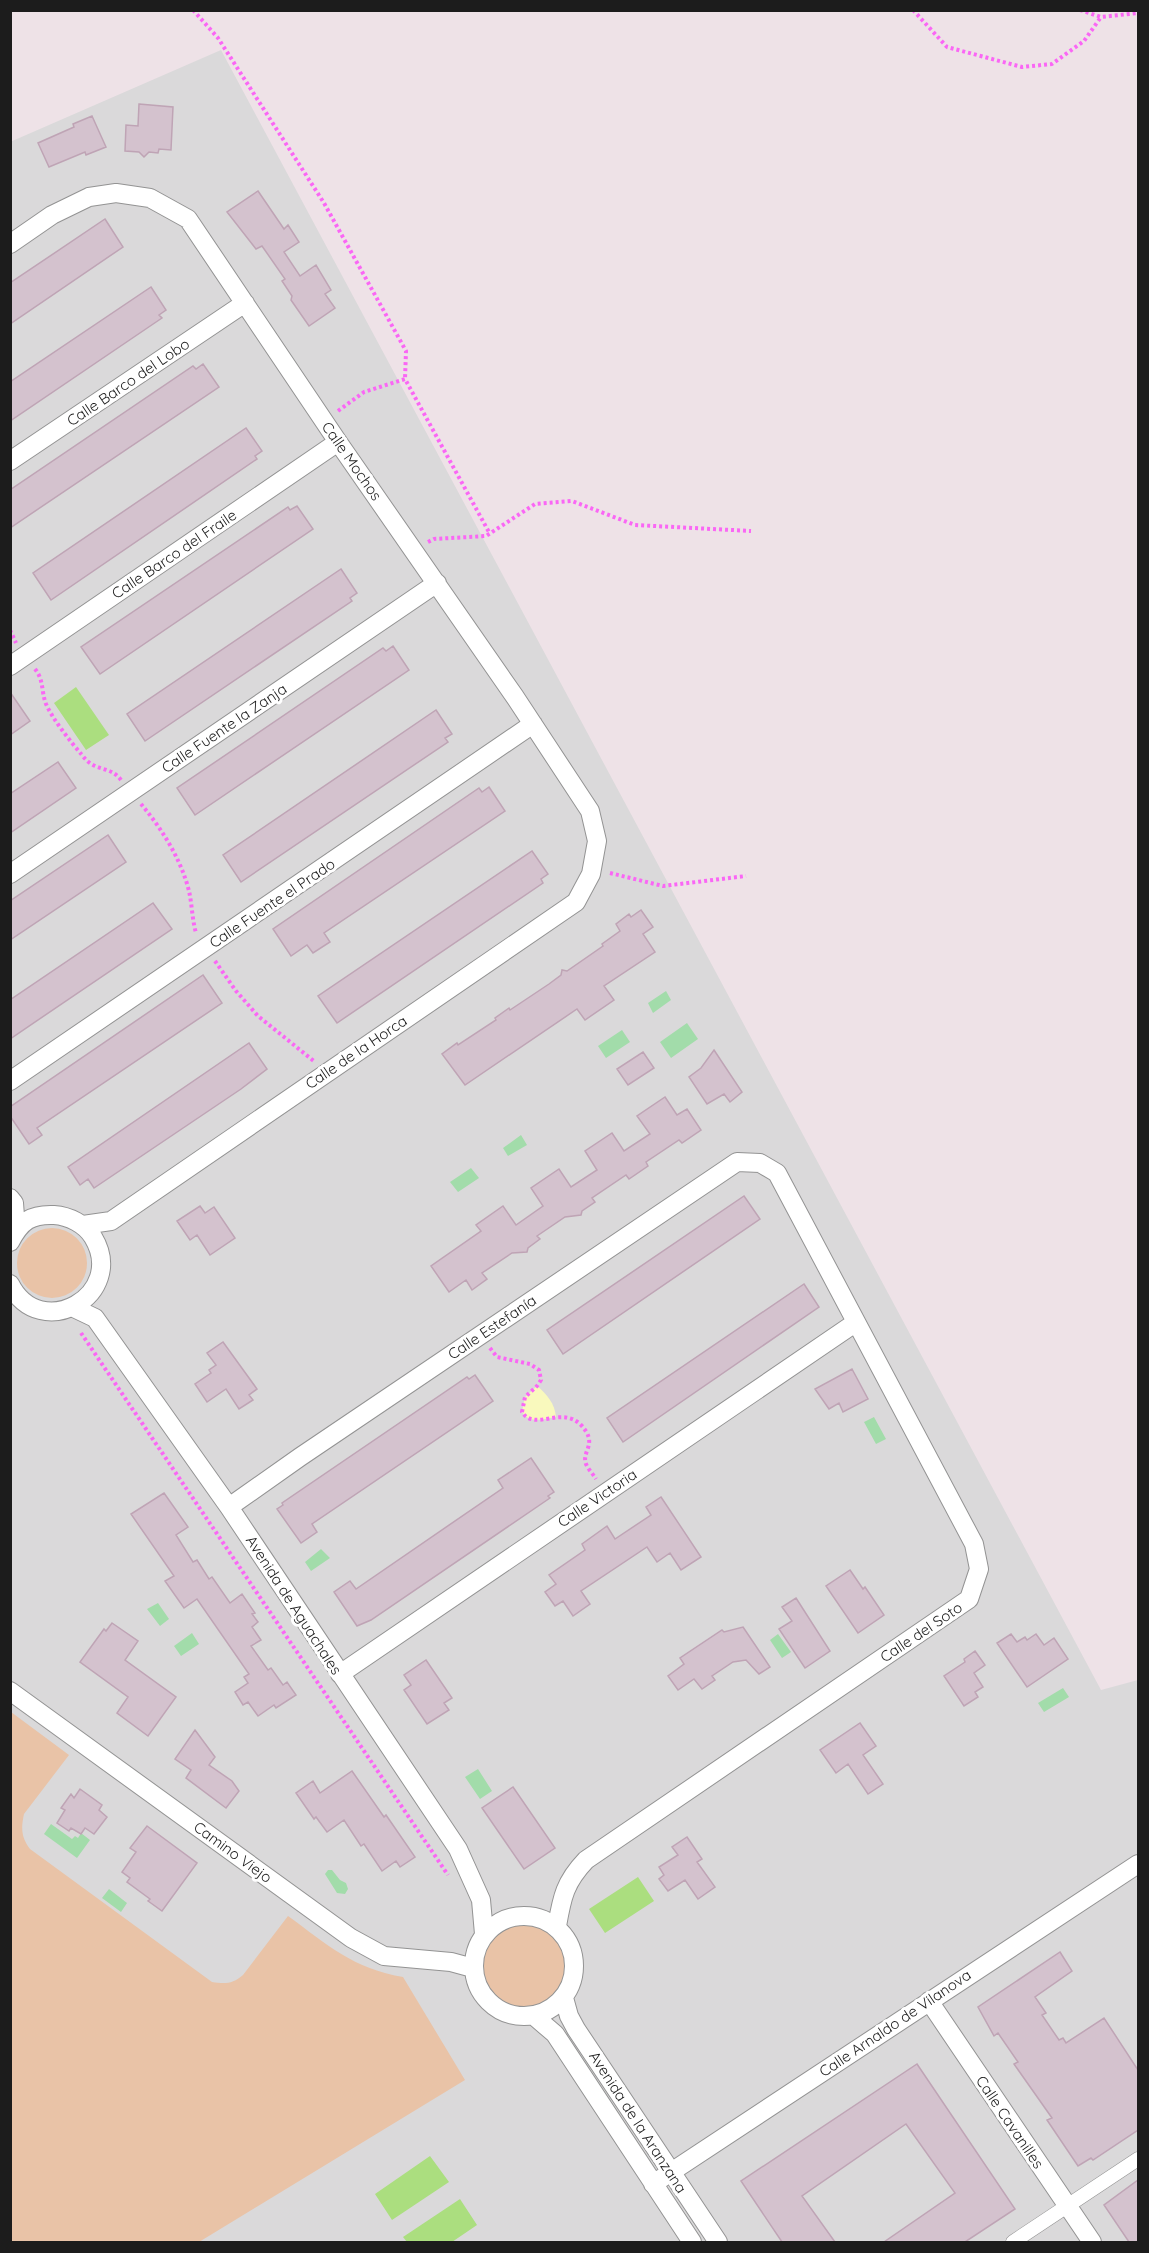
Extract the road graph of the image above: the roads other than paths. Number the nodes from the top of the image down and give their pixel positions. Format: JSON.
{"nodes":[{"id":1,"x":10,"y":243,"type":"edge"},
{"id":2,"x":245,"y":303,"type":"junction"},
{"id":3,"x":338,"y":442,"type":"junction"},
{"id":4,"x":10,"y":460,"type":"edge"},
{"id":5,"x":437,"y":583,"type":"junction"},
{"id":6,"x":18,"y":661,"type":"edge"},
{"id":7,"x":533,"y":724,"type":"junction"},
{"id":8,"x":10,"y":874,"type":"edge"},
{"id":9,"x":591,"y":874,"type":"joint"},
{"id":10,"x":10,"y":1081,"type":"edge"},
{"id":11,"x":760,"y":1163,"type":"joint"},
{"id":12,"x":12,"y":1201,"type":"edge"},
{"id":13,"x":40,"y":1215,"type":"junction"},
{"id":14,"x":111,"y":1221,"type":"junction"},
{"id":15,"x":83,"y":1225,"type":"junction"},
{"id":16,"x":14,"y":1236,"type":"edge"},
{"id":17,"x":98,"y":1245,"type":"junction"},
{"id":18,"x":12,"y":1290,"type":"edge"},
{"id":19,"x":92,"y":1293,"type":"junction"},
{"id":20,"x":74,"y":1308,"type":"junction"},
{"id":21,"x":94,"y":1318,"type":"junction"},
{"id":22,"x":855,"y":1323,"type":"junction"},
{"id":23,"x":229,"y":1507,"type":"junction"},
{"id":24,"x":340,"y":1674,"type":"junction"},
{"id":25,"x":10,"y":1691,"type":"edge"},
{"id":26,"x":1138,"y":1864,"type":"edge"},
{"id":27,"x":563,"y":1893,"type":"junction"},
{"id":28,"x":481,"y":1900,"type":"junction"},
{"id":29,"x":540,"y":1918,"type":"junction"},
{"id":30,"x":504,"y":1920,"type":"junction"},
{"id":31,"x":557,"y":1926,"type":"junction"},
{"id":32,"x":484,"y":1934,"type":"junction"},
{"id":33,"x":473,"y":1968,"type":"junction"},
{"id":34,"x":564,"y":1998,"type":"junction"},
{"id":35,"x":929,"y":2001,"type":"junction"},
{"id":36,"x":534,"y":2016,"type":"junction"},
{"id":37,"x":1138,"y":2159,"type":"edge"},
{"id":38,"x":671,"y":2172,"type":"junction"},
{"id":39,"x":653,"y":2184,"type":"junction"},
{"id":40,"x":1068,"y":2208,"type":"junction"},
{"id":41,"x":692,"y":2242,"type":"edge"},
{"id":42,"x":717,"y":2242,"type":"edge"},
{"id":43,"x":1013,"y":2242,"type":"edge"},
{"id":44,"x":1092,"y":2242,"type":"edge"}],
"edges":[{"from":1,"to":2,"type":"street","name":"Calle Mochos"},
{"from":2,"to":3,"type":"street","name":"Calle Mochos"},
{"from":2,"to":4,"type":"street","name":"Calle Barco del Lobo"},
{"from":3,"to":5,"type":"street","name":"Calle Mochos"},
{"from":3,"to":6,"type":"street","name":"Calle Barco del Fraile"},
{"from":5,"to":7,"type":"street","name":"Calle Mochos"},
{"from":5,"to":8,"type":"street","name":"Calle Fuente la Zanja"},
{"from":7,"to":9,"type":"street","name":"Calle Mochos"},
{"from":7,"to":10,"type":"street","name":"Calle Fuente el Prado"},
{"from":9,"to":14,"type":"street","name":"Calle de la Horca"},
{"from":11,"to":22,"type":"street","name":"Calle del Soto"},
{"from":11,"to":23,"type":"street","name":"Calle Estefanía"},
{"from":12,"to":13,"type":"street"},
{"from":12,"to":16,"type":"street"},
{"from":13,"to":15,"type":"street"},
{"from":13,"to":16,"type":"street"},
{"from":14,"to":15,"type":"street","name":"Calle de la Horca"},
{"from":14,"to":17,"type":"street","name":"Calle de la Horca"},
{"from":15,"to":17,"type":"street"},
{"from":17,"to":19,"type":"street"},
{"from":18,"to":20,"type":"street"},
{"from":19,"to":20,"type":"street"},
{"from":19,"to":21,"type":"street"},
{"from":20,"to":21,"type":"street","name":"Avenida de Aguachales"},
{"from":21,"to":23,"type":"street","name":"Avenida de Aguachales"},
{"from":22,"to":24,"type":"street","name":"Calle Victoria"},
{"from":22,"to":27,"type":"street","name":"Calle del Soto"},
{"from":23,"to":24,"type":"street","name":"Avenida de Aguachales"},
{"from":24,"to":28,"type":"street","name":"Avenida de Aguachales"},
{"from":25,"to":33,"type":"street","name":"Camino Viejo"},
{"from":26,"to":35,"type":"street","name":"Calle Arnaldo de Vilanova"},
{"from":27,"to":29,"type":"street","name":"Calle del Soto"},
{"from":27,"to":31,"type":"street","name":"Calle del Soto"},
{"from":28,"to":30,"type":"street","name":"Avenida de Aguachales"},
{"from":28,"to":32,"type":"street","name":"Avenida de Aguachales"},
{"from":29,"to":30,"type":"street"},
{"from":29,"to":31,"type":"street"},
{"from":30,"to":32,"type":"street"},
{"from":31,"to":34,"type":"street"},
{"from":32,"to":33,"type":"street"},
{"from":33,"to":36,"type":"street"},
{"from":34,"to":36,"type":"street"},
{"from":34,"to":38,"type":"street","name":"Avenida de la Aranzana"},
{"from":35,"to":38,"type":"street","name":"Calle Arnaldo de Vilanova"},
{"from":35,"to":40,"type":"street","name":"Calle Cavanilles"},
{"from":36,"to":39,"type":"street","name":"Avenida de la Aranzana"},
{"from":37,"to":40,"type":"street"},
{"from":38,"to":39,"type":"street","name":"Calle Arnaldo de Vilanova"},
{"from":38,"to":42,"type":"street","name":"Avenida de la Aranzana"},
{"from":39,"to":41,"type":"street","name":"Avenida de la Aranzana"},
{"from":40,"to":43,"type":"street"},
{"from":40,"to":44,"type":"street","name":"Calle Cavanilles"}]}
